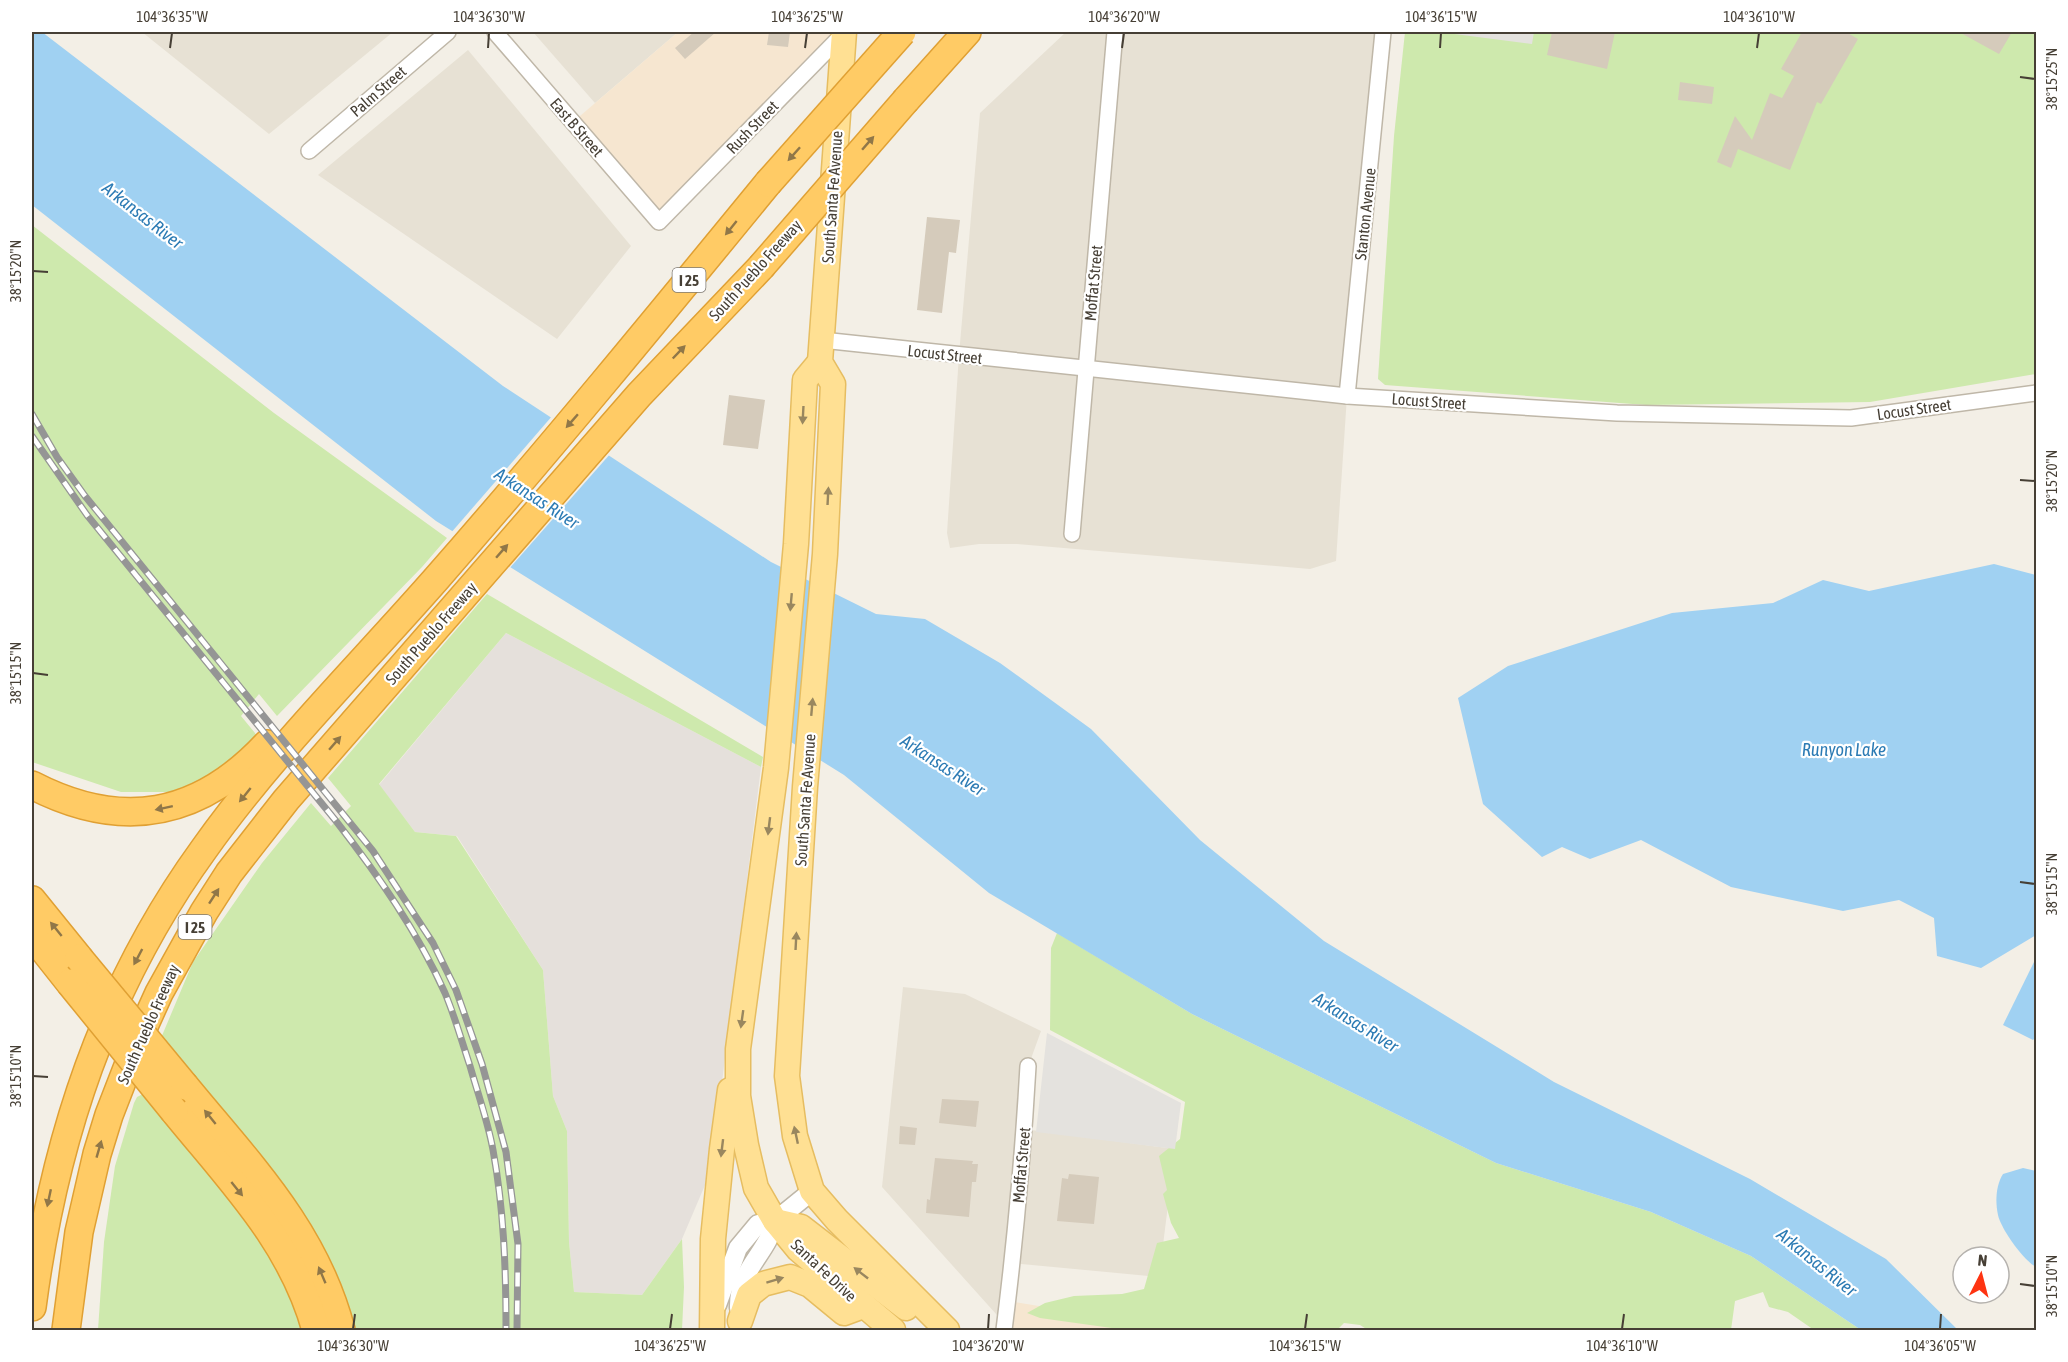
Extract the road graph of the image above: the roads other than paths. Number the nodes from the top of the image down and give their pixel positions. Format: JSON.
{"nodes":[{"id":1,"x":448,"y":32,"type":"edge"},
{"id":2,"x":495,"y":32,"type":"edge"},
{"id":3,"x":844,"y":32,"type":"edge"},
{"id":4,"x":902,"y":32,"type":"edge"},
{"id":5,"x":967,"y":32,"type":"edge"},
{"id":6,"x":986,"y":32,"type":"edge"},
{"id":7,"x":1115,"y":32,"type":"edge"},
{"id":8,"x":1383,"y":32,"type":"edge"},
{"id":9,"x":934,"y":68,"type":"junction"},
{"id":10,"x":309,"y":151,"type":"dead end"},
{"id":11,"x":659,"y":222,"type":"joint"},
{"id":12,"x":821,"y":351,"type":"junction"},
{"id":13,"x":1086,"y":369,"type":"junction"},
{"id":14,"x":2037,"y":393,"type":"edge"},
{"id":15,"x":1347,"y":396,"type":"junction"},
{"id":16,"x":1072,"y":534,"type":"dead end"},
{"id":17,"x":387,"y":634,"type":"junction"},
{"id":18,"x":32,"y":786,"type":"edge"},
{"id":19,"x":32,"y":900,"type":"edge"},
{"id":20,"x":32,"y":935,"type":"edge"},
{"id":21,"x":738,"y":1049,"type":"junction"},
{"id":22,"x":1028,"y":1066,"type":"dead end"},
{"id":23,"x":738,"y":1096,"type":"joint"},
{"id":24,"x":812,"y":1191,"type":"junction"},
{"id":25,"x":87,"y":1193,"type":"junction"},
{"id":26,"x":775,"y":1221,"type":"junction"},
{"id":27,"x":863,"y":1306,"type":"junction"},
{"id":28,"x":32,"y":1307,"type":"edge"},
{"id":29,"x":739,"y":1326,"type":"edge"},
{"id":30,"x":66,"y":1330,"type":"edge"},
{"id":31,"x":80,"y":1330,"type":"edge"},
{"id":32,"x":316,"y":1330,"type":"edge"},
{"id":33,"x":341,"y":1330,"type":"edge"},
{"id":34,"x":713,"y":1330,"type":"edge"},
{"id":35,"x":893,"y":1330,"type":"edge"},
{"id":36,"x":945,"y":1330,"type":"edge"},
{"id":37,"x":1004,"y":1330,"type":"edge"}],
"edges":[{"from":1,"to":10,"type":"street","name":"Palm Street"},
{"from":2,"to":11,"type":"street","name":"East B Street"},
{"from":3,"to":11,"type":"street","name":"Rush Street"},
{"from":3,"to":12,"type":"main road","name":"South Santa Fe Avenue"},
{"from":4,"to":17,"type":"highway","name":"South Pueblo Freeway","number":"I 25","one_way":true,"bridge":true},
{"from":5,"to":9,"type":"highway","name":"South Pueblo Freeway","number":"I 25"},
{"from":6,"to":9,"type":"highway"},
{"from":7,"to":13,"type":"street","name":"Moffat Street"},
{"from":8,"to":15,"type":"street","name":"Stanton Avenue"},
{"from":25,"to":9,"type":"highway","name":"South Pueblo Freeway","number":"I 25","one_way":true,"bridge":true},
{"from":12,"to":13,"type":"street","name":"Locust Street"},
{"from":12,"to":21,"type":"main road","name":"South Santa Fe Avenue","one_way":true},
{"from":24,"to":12,"type":"main road","name":"South Santa Fe Avenue","one_way":true},
{"from":13,"to":15,"type":"street","name":"Locust Street"},
{"from":13,"to":16,"type":"street","name":"Moffat Street"},
{"from":14,"to":15,"type":"street","name":"Locust Street"},
{"from":17,"to":18,"type":"highway","one_way":true},
{"from":17,"to":28,"type":"highway","name":"South Pueblo Freeway","number":"I 25","one_way":true},
{"from":33,"to":19,"type":"highway","one_way":true,"bridge":true},
{"from":20,"to":32,"type":"highway","one_way":true,"bridge":true},
{"from":21,"to":23,"type":"main road","name":"South Santa Fe Avenue"},
{"from":21,"to":34,"type":"main road","one_way":true},
{"from":22,"to":37,"type":"street","name":"Moffat Street"},
{"from":23,"to":26,"type":"main road","name":"Santa Fe Drive"},
{"from":24,"to":26,"type":"street"},
{"from":24,"to":36,"type":"main road"},
{"from":25,"to":30,"type":"highway","name":"South Pueblo Freeway","number":"I 25"},
{"from":25,"to":31,"type":"highway"},
{"from":26,"to":27,"type":"main road","name":"Santa Fe Drive"},
{"from":26,"to":29,"type":"street"},
{"from":26,"to":34,"type":"street"},
{"from":36,"to":26,"type":"main road","one_way":true},
{"from":29,"to":27,"type":"main road","one_way":true},
{"from":27,"to":35,"type":"main road","name":"Santa Fe Drive"}]}
